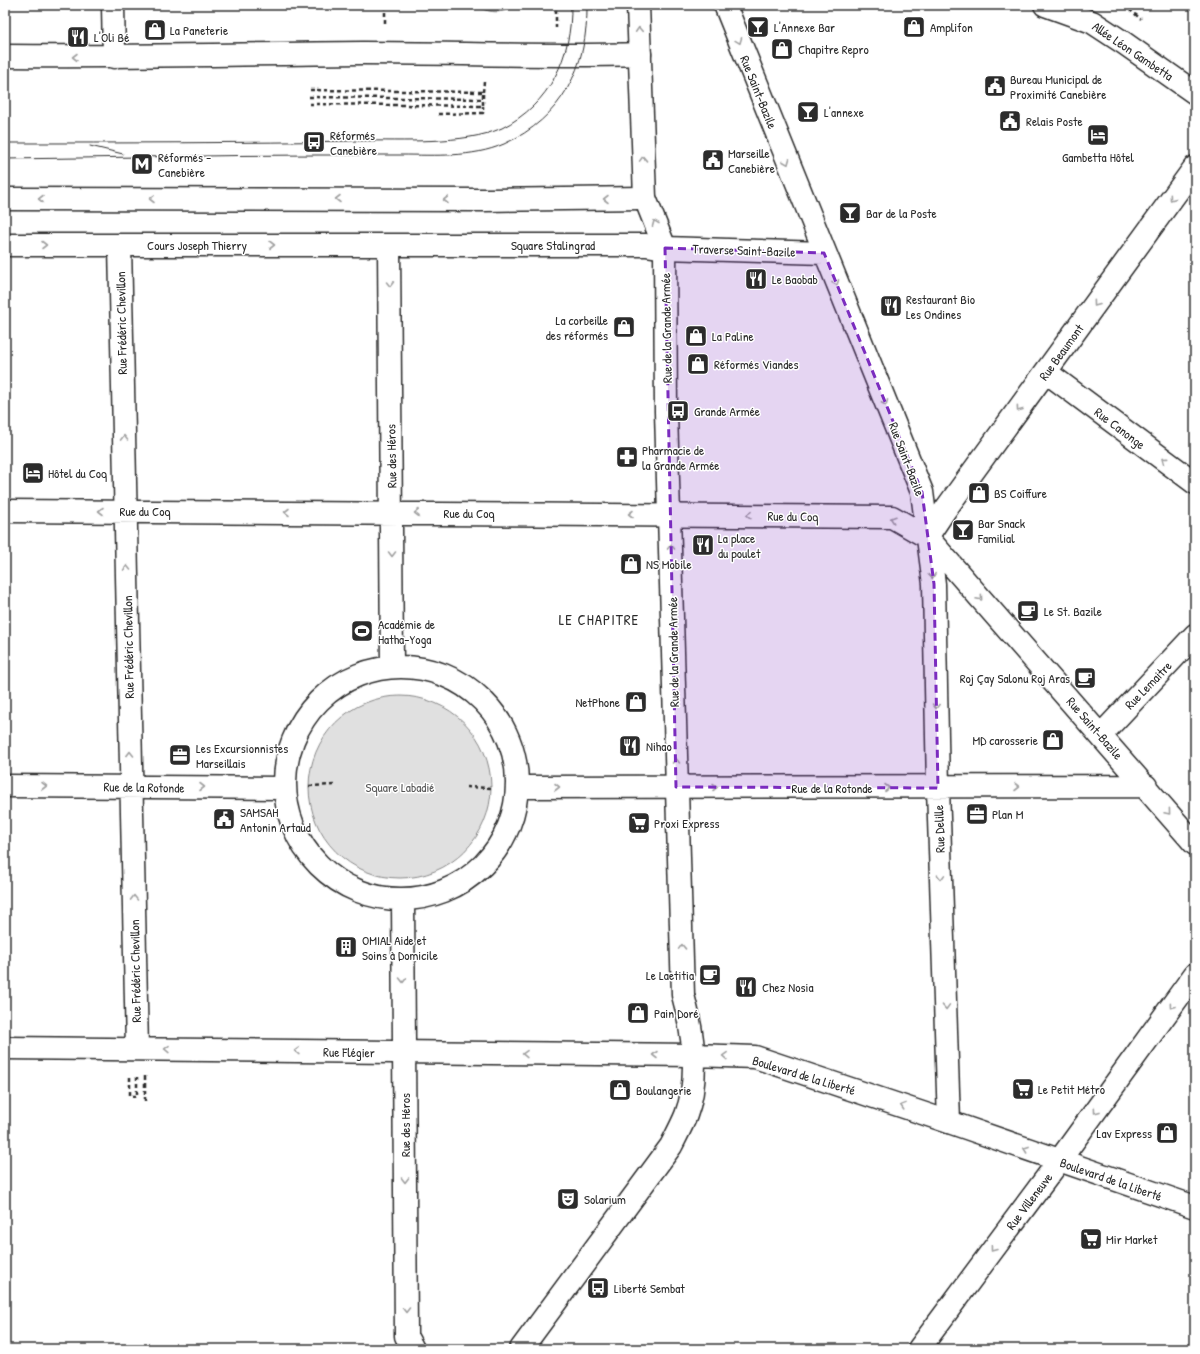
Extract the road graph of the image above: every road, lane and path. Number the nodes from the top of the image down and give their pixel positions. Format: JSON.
{"nodes":[{"id":1,"x":113,"y":5,"type":"edge"},
{"id":2,"x":638,"y":5,"type":"edge"},
{"id":3,"x":725,"y":5,"type":"edge"},
{"id":4,"x":1045,"y":5,"type":"edge"},
{"id":5,"x":1124,"y":5,"type":"edge"},
{"id":6,"x":1144,"y":22,"type":"dead end"},
{"id":7,"x":640,"y":54,"type":"junction"},
{"id":8,"x":5,"y":56,"type":"edge"},
{"id":9,"x":114,"y":57,"type":"junction"},
{"id":10,"x":310,"y":90,"type":"dead end"},
{"id":11,"x":1195,"y":93,"type":"edge"},
{"id":12,"x":309,"y":97,"type":"dead end"},
{"id":13,"x":483,"y":99,"type":"junction"},
{"id":14,"x":310,"y":104,"type":"dead end"},
{"id":15,"x":483,"y":106,"type":"junction"},
{"id":16,"x":438,"y":114,"type":"dead end"},
{"id":17,"x":1195,"y":167,"type":"edge"},
{"id":18,"x":645,"y":198,"type":"junction"},
{"id":19,"x":5,"y":199,"type":"edge"},
{"id":20,"x":5,"y":245,"type":"edge"},
{"id":21,"x":120,"y":245,"type":"junction"},
{"id":22,"x":389,"y":245,"type":"junction"},
{"id":23,"x":665,"y":248,"type":"junction"},
{"id":24,"x":824,"y":253,"type":"junction"},
{"id":25,"x":1046,"y":372,"type":"junction"},
{"id":26,"x":1195,"y":483,"type":"edge"},
{"id":27,"x":5,"y":511,"type":"edge"},
{"id":28,"x":126,"y":511,"type":"junction"},
{"id":29,"x":392,"y":512,"type":"junction"},
{"id":30,"x":670,"y":514,"type":"junction"},
{"id":31,"x":927,"y":537,"type":"junction"},
{"id":32,"x":1195,"y":635,"type":"edge"},
{"id":33,"x":392,"y":667,"type":"junction"},
{"id":34,"x":1101,"y":735,"type":"junction"},
{"id":35,"x":5,"y":786,"type":"edge"},
{"id":36,"x":1146,"y":786,"type":"junction"},
{"id":37,"x":130,"y":787,"type":"junction"},
{"id":38,"x":518,"y":787,"type":"junction"},
{"id":39,"x":676,"y":787,"type":"junction"},
{"id":40,"x":283,"y":788,"type":"junction"},
{"id":41,"x":938,"y":788,"type":"junction"},
{"id":42,"x":1195,"y":844,"type":"edge"},
{"id":43,"x":403,"y":899,"type":"junction"},
{"id":44,"x":1195,"y":974,"type":"edge"},
{"id":45,"x":5,"y":1048,"type":"edge"},
{"id":46,"x":137,"y":1049,"type":"junction"},
{"id":47,"x":405,"y":1052,"type":"junction"},
{"id":48,"x":694,"y":1055,"type":"junction"},
{"id":49,"x":130,"y":1070,"type":"dead end"},
{"id":50,"x":138,"y":1072,"type":"dead end"},
{"id":51,"x":145,"y":1072,"type":"dead end"},
{"id":52,"x":145,"y":1104,"type":"dead end"},
{"id":53,"x":949,"y":1122,"type":"junction"},
{"id":54,"x":1059,"y":1161,"type":"junction"},
{"id":55,"x":1195,"y":1207,"type":"edge"},
{"id":56,"x":413,"y":1349,"type":"edge"},
{"id":57,"x":520,"y":1349,"type":"edge"},
{"id":58,"x":919,"y":1349,"type":"edge"}],
"edges":[{"from":1,"to":9,"type":"street"},
{"from":7,"to":2,"type":"street","one_way":true},
{"from":3,"to":24,"type":"street","name":"Rue Saint-Bazile","one_way":true},
{"from":4,"to":11,"type":"street","name":"Allée Léon Gambetta"},
{"from":5,"to":6,"type":"path"},
{"from":7,"to":9,"type":"street"},
{"from":18,"to":7,"type":"street","one_way":true},
{"from":9,"to":8,"type":"street","one_way":true},
{"from":10,"to":13,"type":"path"},
{"from":12,"to":13,"type":"path"},
{"from":13,"to":15,"type":"path"},
{"from":14,"to":15,"type":"path"},
{"from":15,"to":16,"type":"path"},
{"from":17,"to":25,"type":"street","name":"Rue Beaumont","one_way":true},
{"from":18,"to":19,"type":"street","one_way":true},
{"from":23,"to":18,"type":"street","one_way":true},
{"from":20,"to":21,"type":"street","name":"Cours Joseph Thierry","one_way":true},
{"from":21,"to":22,"type":"street","name":"Cours Joseph Thierry","one_way":true},
{"from":28,"to":21,"type":"street","name":"Rue Frédéric Chevillon","one_way":true},
{"from":22,"to":23,"type":"street","name":"Square Stalingrad"},
{"from":22,"to":29,"type":"street","name":"Rue des Héros","one_way":true},
{"from":23,"to":24,"type":"street","name":"Traverse Saint-Bazile"},
{"from":23,"to":30,"type":"street","name":"Rue de la Grande Armée"},
{"from":24,"to":31,"type":"street","name":"Rue Saint-Bazile","one_way":true},
{"from":26,"to":25,"type":"street","name":"Rue Canonge","one_way":true},
{"from":25,"to":31,"type":"street","name":"Rue Beaumont","one_way":true},
{"from":28,"to":27,"type":"street","name":"Rue du Coq","one_way":true},
{"from":29,"to":28,"type":"street","name":"Rue du Coq","one_way":true},
{"from":37,"to":28,"type":"street","name":"Rue Frédéric Chevillon","one_way":true},
{"from":30,"to":29,"type":"street","name":"Rue du Coq","one_way":true},
{"from":29,"to":33,"type":"street","name":"Rue des Héros","one_way":true},
{"from":31,"to":30,"type":"street","name":"Rue du Coq","one_way":true},
{"from":39,"to":30,"type":"street","name":"Rue de la Grande Armée","one_way":true},
{"from":31,"to":34,"type":"street","name":"Rue Saint-Bazile","one_way":true},
{"from":31,"to":41,"type":"street","name":"Rue Delille","one_way":true},
{"from":32,"to":34,"type":"street","name":"Rue Lemaitre"},
{"from":33,"to":38,"type":"street"},
{"from":33,"to":40,"type":"street"},
{"from":34,"to":36,"type":"street","name":"Rue Saint-Bazile"},
{"from":35,"to":37,"type":"street","name":"Rue de la Rotonde","one_way":true},
{"from":41,"to":36,"type":"street","name":"Rue de la Rotonde","one_way":true},
{"from":36,"to":42,"type":"street","name":"Rue Saint-Bazile","one_way":true},
{"from":37,"to":40,"type":"street","name":"Rue de la Rotonde","one_way":true},
{"from":46,"to":37,"type":"street","name":"Rue Frédéric Chevillon","one_way":true},
{"from":38,"to":39,"type":"street","name":"Rue de la Rotonde","one_way":true},
{"from":38,"to":43,"type":"street"},
{"from":39,"to":41,"type":"street","name":"Rue de la Rotonde","one_way":true},
{"from":48,"to":39,"type":"street","name":"Rue de la Grande Armée","one_way":true},
{"from":40,"to":43,"type":"street"},
{"from":41,"to":53,"type":"street","name":"Rue Delille","one_way":true},
{"from":43,"to":47,"type":"street","name":"Rue des Héros","one_way":true},
{"from":44,"to":54,"type":"street","name":"Rue Villeneuve","one_way":true},
{"from":45,"to":46,"type":"street","name":"Rue Flégier"},
{"from":47,"to":46,"type":"street","name":"Rue Flégier","one_way":true},
{"from":48,"to":47,"type":"street","name":"Rue Flégier","one_way":true},
{"from":47,"to":56,"type":"street","name":"Rue des Héros","one_way":true},
{"from":53,"to":48,"type":"street","name":"Boulevard de la Liberté","one_way":true},
{"from":48,"to":57,"type":"street"},
{"from":49,"to":50,"type":"path"},
{"from":51,"to":52,"type":"path"},
{"from":54,"to":53,"type":"street","name":"Boulevard de la Liberté","one_way":true},
{"from":54,"to":55,"type":"street","name":"Boulevard de la Liberté"},
{"from":54,"to":58,"type":"street","name":"Rue Villeneuve","one_way":true}]}
